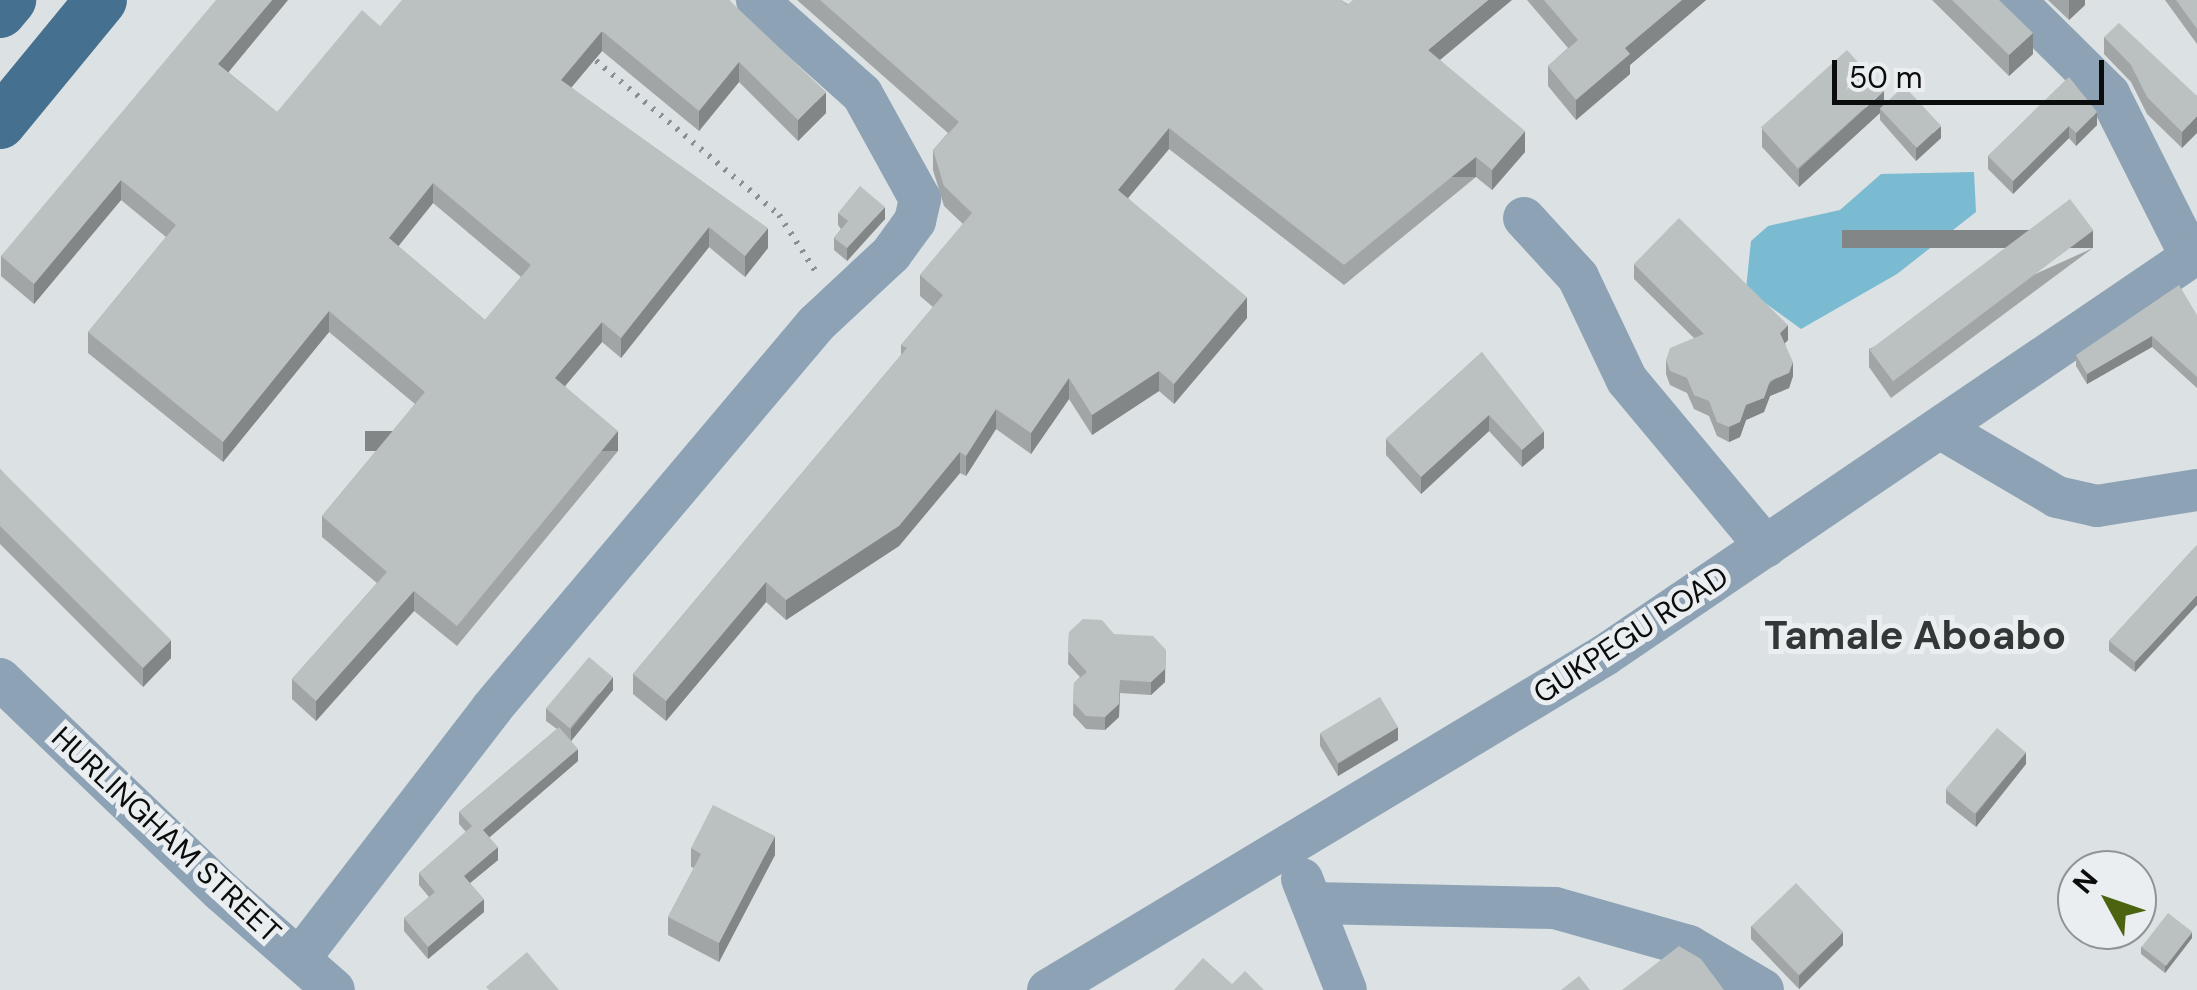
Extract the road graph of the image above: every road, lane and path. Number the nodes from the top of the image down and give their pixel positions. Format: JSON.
{"nodes":[{"id":1,"x":10,"y":0,"type":"edge"},
{"id":2,"x":101,"y":0,"type":"edge"},
{"id":3,"x":757,"y":0,"type":"edge"},
{"id":4,"x":2014,"y":0,"type":"edge"},
{"id":5,"x":0,"y":12,"type":"edge"},
{"id":6,"x":575,"y":44,"type":"edge"},
{"id":7,"x":0,"y":123,"type":"edge"},
{"id":8,"x":1524,"y":218,"type":"dead end"},
{"id":9,"x":2194,"y":255,"type":"edge"},
{"id":10,"x":834,"y":305,"type":"junction"},
{"id":11,"x":1943,"y":430,"type":"junction"},
{"id":12,"x":2197,"y":490,"type":"edge"},
{"id":13,"x":1766,"y":548,"type":"junction"},
{"id":14,"x":0,"y":679,"type":"edge"},
{"id":15,"x":1290,"y":846,"type":"junction"},
{"id":16,"x":1312,"y":903,"type":"junction"},
{"id":17,"x":299,"y":958,"type":"junction"},
{"id":18,"x":334,"y":990,"type":"edge"},
{"id":19,"x":1048,"y":990,"type":"edge"},
{"id":20,"x":1346,"y":990,"type":"edge"},
{"id":21,"x":1763,"y":990,"type":"edge"}],
"edges":[{"from":1,"to":5,"type":"main road"},
{"from":2,"to":7,"type":"main road"},
{"from":3,"to":10,"type":"street"},
{"from":4,"to":9,"type":"street"},
{"from":6,"to":10,"type":"path"},
{"from":8,"to":13,"type":"street"},
{"from":9,"to":11,"type":"street","name":"GUKPEGU ROAD"},
{"from":10,"to":17,"type":"street"},
{"from":11,"to":12,"type":"street"},
{"from":11,"to":13,"type":"street","name":"GUKPEGU ROAD"},
{"from":13,"to":15,"type":"street","name":"GUKPEGU ROAD"},
{"from":14,"to":17,"type":"street","name":"HURLINGHAM STREET"},
{"from":15,"to":16,"type":"street"},
{"from":15,"to":19,"type":"street","name":"GUKPEGU ROAD"},
{"from":16,"to":20,"type":"street"},
{"from":16,"to":21,"type":"street"},
{"from":17,"to":18,"type":"street","name":"HURLINGHAM STREET"}]}
